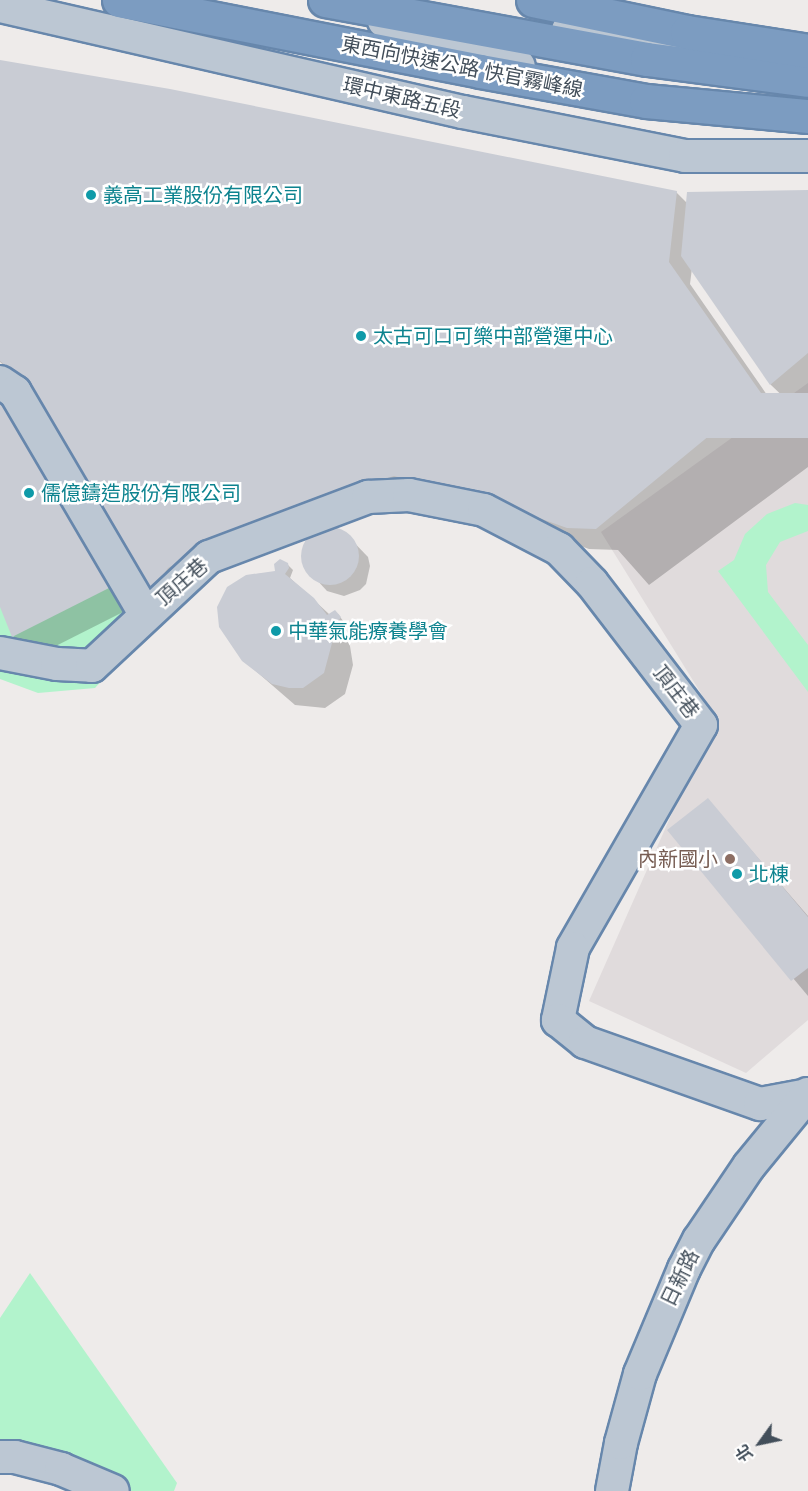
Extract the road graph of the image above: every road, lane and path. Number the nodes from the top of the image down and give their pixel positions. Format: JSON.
{"nodes":[{"id":1,"x":119,"y":0,"type":"edge"},
{"id":2,"x":324,"y":0,"type":"edge"},
{"id":3,"x":394,"y":0,"type":"edge"},
{"id":4,"x":533,"y":0,"type":"edge"},
{"id":5,"x":0,"y":6,"type":"edge"},
{"id":6,"x":808,"y":51,"type":"edge"},
{"id":7,"x":808,"y":60,"type":"edge"},
{"id":8,"x":808,"y":80,"type":"edge"},
{"id":9,"x":808,"y":102,"type":"edge"},
{"id":10,"x":808,"y":116,"type":"edge"},
{"id":11,"x":808,"y":156,"type":"edge"},
{"id":12,"x":0,"y":382,"type":"edge"},
{"id":13,"x":145,"y":614,"type":"junction"},
{"id":14,"x":0,"y":653,"type":"edge"},
{"id":15,"x":808,"y":1094,"type":"edge"},
{"id":16,"x":0,"y":1458,"type":"edge"},
{"id":17,"x":113,"y":1491,"type":"edge"},
{"id":18,"x":612,"y":1491,"type":"edge"}],
"edges":[{"from":1,"to":10,"type":"highway","name":"東西向快速公路 快官霧峰線"},
{"from":2,"to":8,"type":"highway","name":"東西向快速公路 快官霧峰線"},
{"from":2,"to":9,"type":"street"},
{"from":3,"to":7,"type":"street"},
{"from":4,"to":6,"type":"highway"},
{"from":5,"to":11,"type":"street","name":"環中東路五段"},
{"from":12,"to":13,"type":"street","name":"頂庄巷"},
{"from":13,"to":14,"type":"street","name":"頂庄巷"},
{"from":13,"to":15,"type":"street","name":"頂庄巷"},
{"from":15,"to":18,"type":"street","name":"日新路"},
{"from":16,"to":17,"type":"street"}]}
